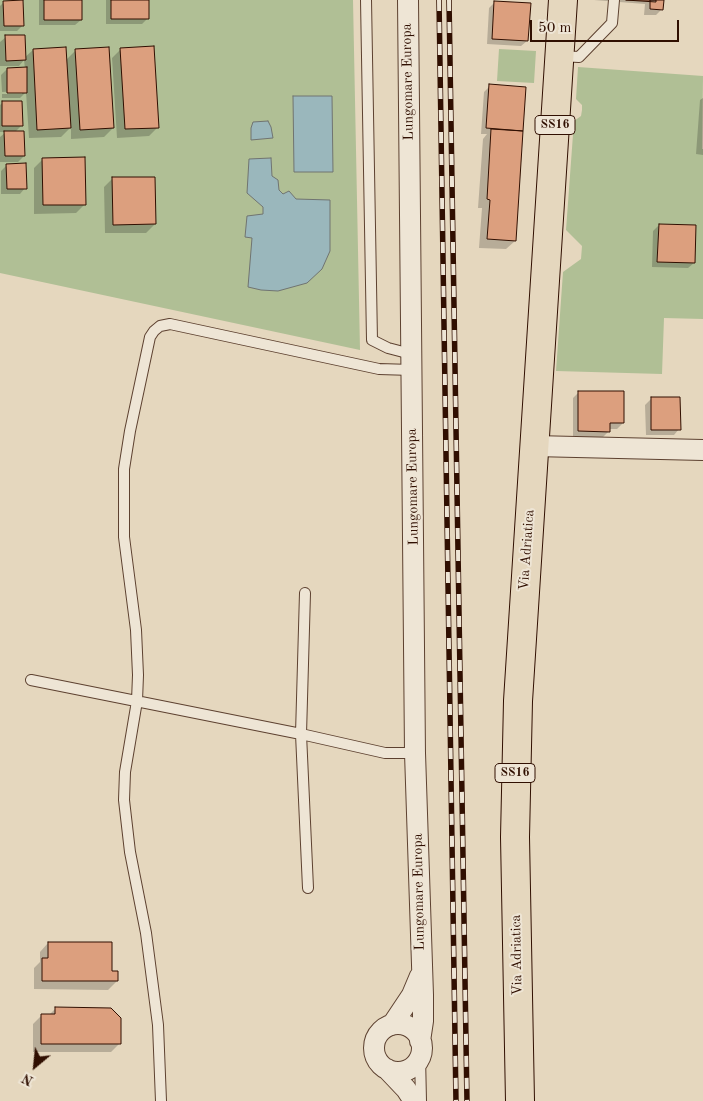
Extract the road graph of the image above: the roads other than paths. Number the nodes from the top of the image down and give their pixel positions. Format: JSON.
{"nodes":[{"id":1,"x":366,"y":0,"type":"edge"},
{"id":2,"x":408,"y":0,"type":"edge"},
{"id":3,"x":562,"y":0,"type":"edge"},
{"id":4,"x":614,"y":0,"type":"edge"},
{"id":5,"x":559,"y":56,"type":"junction"},
{"id":6,"x":412,"y":362,"type":"junction"},
{"id":7,"x":534,"y":446,"type":"junction"},
{"id":8,"x":703,"y":450,"type":"edge"},
{"id":9,"x":305,"y":593,"type":"dead end"},
{"id":10,"x":31,"y":680,"type":"dead end"},
{"id":11,"x":137,"y":701,"type":"junction"},
{"id":12,"x":301,"y":734,"type":"junction"},
{"id":13,"x":416,"y":753,"type":"junction"},
{"id":14,"x":308,"y":888,"type":"dead end"},
{"id":15,"x":421,"y":974,"type":"junction"},
{"id":16,"x":392,"y":1025,"type":"junction"},
{"id":17,"x":420,"y":1048,"type":"junction"},
{"id":18,"x":387,"y":1069,"type":"junction"},
{"id":19,"x":161,"y":1101,"type":"edge"},
{"id":20,"x":414,"y":1101,"type":"edge"},
{"id":21,"x":421,"y":1101,"type":"edge"},
{"id":22,"x":520,"y":1101,"type":"edge"}],
"edges":[{"from":1,"to":6,"type":"lane"},
{"from":2,"to":6,"type":"street","name":"Lungomare Europa"},
{"from":3,"to":5,"type":"main road","name":"Via Adriatica","number":"SS16"},
{"from":4,"to":5,"type":"lane"},
{"from":5,"to":7,"type":"main road","name":"Via Adriatica","number":"SS16"},
{"from":6,"to":11,"type":"lane"},
{"from":6,"to":13,"type":"street","name":"Lungomare Europa"},
{"from":7,"to":8,"type":"street"},
{"from":7,"to":22,"type":"main road","name":"Via Adriatica","number":"SS16"},
{"from":9,"to":12,"type":"lane"},
{"from":10,"to":11,"type":"lane"},
{"from":11,"to":12,"type":"lane"},
{"from":11,"to":19,"type":"lane"},
{"from":12,"to":13,"type":"lane"},
{"from":12,"to":14,"type":"lane"},
{"from":13,"to":15,"type":"street","name":"Lungomare Europa"},
{"from":15,"to":16,"type":"street"},
{"from":15,"to":17,"type":"street","name":"Lungomare Europa"},
{"from":16,"to":17,"type":"street"},
{"from":16,"to":18,"type":"street"},
{"from":17,"to":18,"type":"street"},
{"from":17,"to":21,"type":"lane"},
{"from":18,"to":20,"type":"street"}]}
